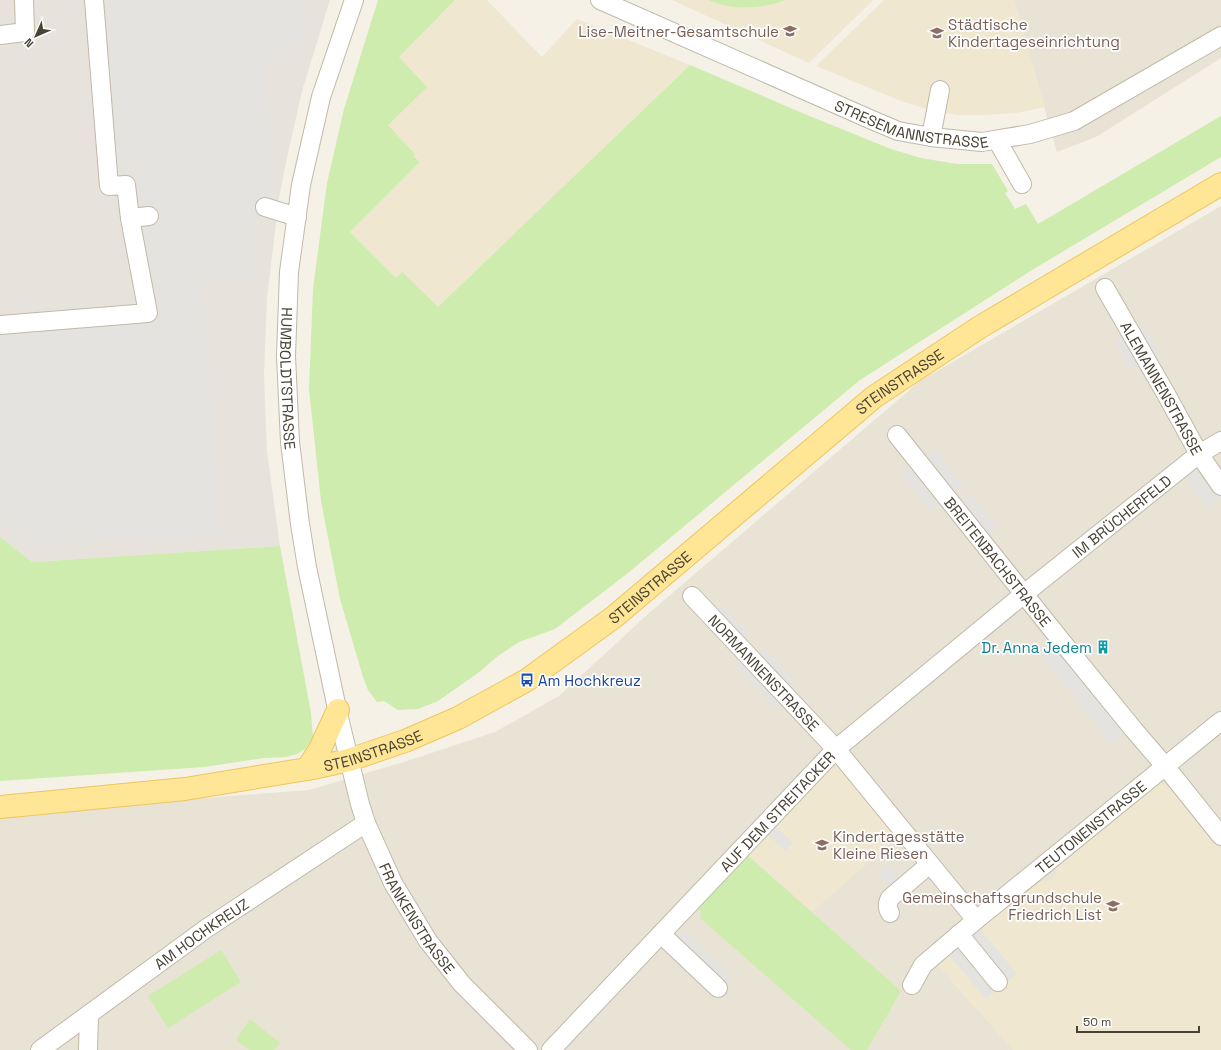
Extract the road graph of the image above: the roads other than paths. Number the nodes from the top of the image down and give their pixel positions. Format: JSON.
{"nodes":[{"id":1,"x":24,"y":0,"type":"edge"},
{"id":2,"x":94,"y":0,"type":"edge"},
{"id":3,"x":354,"y":0,"type":"edge"},
{"id":4,"x":600,"y":0,"type":"edge"},
{"id":5,"x":0,"y":35,"type":"edge"},
{"id":6,"x":1221,"y":36,"type":"edge"},
{"id":7,"x":940,"y":90,"type":"dead end"},
{"id":8,"x":931,"y":137,"type":"junction"},
{"id":9,"x":997,"y":140,"type":"junction"},
{"id":10,"x":1022,"y":184,"type":"dead end"},
{"id":11,"x":1221,"y":184,"type":"edge"},
{"id":12,"x":265,"y":207,"type":"dead end"},
{"id":13,"x":149,"y":216,"type":"dead end"},
{"id":14,"x":297,"y":217,"type":"junction"},
{"id":15,"x":130,"y":218,"type":"junction"},
{"id":16,"x":1105,"y":288,"type":"dead end"},
{"id":17,"x":0,"y":325,"type":"edge"},
{"id":18,"x":897,"y":435,"type":"dead end"},
{"id":19,"x":1221,"y":441,"type":"edge"},
{"id":20,"x":1199,"y":454,"type":"junction"},
{"id":21,"x":1221,"y":486,"type":"edge"},
{"id":22,"x":1024,"y":594,"type":"junction"},
{"id":23,"x":692,"y":596,"type":"dead end"},
{"id":24,"x":338,"y":710,"type":"junction"},
{"id":25,"x":1221,"y":722,"type":"edge"},
{"id":26,"x":836,"y":749,"type":"junction"},
{"id":27,"x":349,"y":760,"type":"junction"},
{"id":28,"x":1165,"y":766,"type":"junction"},
{"id":29,"x":307,"y":769,"type":"junction"},
{"id":30,"x":0,"y":807,"type":"edge"},
{"id":31,"x":366,"y":823,"type":"junction"},
{"id":32,"x":1221,"y":836,"type":"edge"},
{"id":33,"x":930,"y":864,"type":"junction"},
{"id":34,"x":890,"y":913,"type":"dead end"},
{"id":35,"x":976,"y":920,"type":"junction"},
{"id":36,"x":661,"y":934,"type":"junction"},
{"id":37,"x":960,"y":934,"type":"junction"},
{"id":38,"x":998,"y":982,"type":"dead end"},
{"id":39,"x":912,"y":985,"type":"dead end"},
{"id":40,"x":718,"y":988,"type":"dead end"},
{"id":41,"x":89,"y":1014,"type":"junction"},
{"id":42,"x":40,"y":1050,"type":"edge"},
{"id":43,"x":88,"y":1050,"type":"edge"},
{"id":44,"x":528,"y":1050,"type":"edge"},
{"id":45,"x":551,"y":1050,"type":"edge"}],
"edges":[{"from":1,"to":5,"type":"street"},
{"from":2,"to":15,"type":"street"},
{"from":3,"to":14,"type":"street","name":"HUMBOLDTSTRASSE"},
{"from":4,"to":8,"type":"street","name":"STRESEMANNSTRASSE"},
{"from":6,"to":9,"type":"street","name":"STRESEMANNSTRASSE"},
{"from":7,"to":8,"type":"street"},
{"from":8,"to":9,"type":"street","name":"STRESEMANNSTRASSE"},
{"from":9,"to":10,"type":"street"},
{"from":11,"to":27,"type":"main road","name":"STEINSTRASSE"},
{"from":12,"to":14,"type":"street"},
{"from":13,"to":15,"type":"street"},
{"from":14,"to":24,"type":"street","name":"HUMBOLDTSTRASSE"},
{"from":15,"to":17,"type":"street"},
{"from":16,"to":20,"type":"street","name":"ALEMANNENSTRASSE"},
{"from":18,"to":22,"type":"street","name":"BREITENBACHSTRASSE"},
{"from":19,"to":20,"type":"street","name":"IM BRÜCHERFELD"},
{"from":20,"to":21,"type":"street","name":"ALEMANNENSTRASSE"},
{"from":20,"to":22,"type":"street","name":"IM BRÜCHERFELD"},
{"from":22,"to":26,"type":"street","name":"AUF DEM STREITACKER"},
{"from":22,"to":28,"type":"street","name":"BREITENBACHSTRASSE"},
{"from":23,"to":26,"type":"street","name":"NORMANNENSTRASSE"},
{"from":24,"to":27,"type":"street","name":"HUMBOLDTSTRASSE"},
{"from":24,"to":29,"type":"main road"},
{"from":25,"to":28,"type":"street","name":"TEUTONENSTRASSE"},
{"from":26,"to":33,"type":"street","name":"NORMANNENSTRASSE"},
{"from":26,"to":36,"type":"street","name":"AUF DEM STREITACKER"},
{"from":27,"to":29,"type":"main road","name":"STEINSTRASSE"},
{"from":27,"to":31,"type":"street","name":"FRANKENSTRASSE"},
{"from":28,"to":32,"type":"street","name":"BREITENBACHSTRASSE"},
{"from":28,"to":35,"type":"street","name":"TEUTONENSTRASSE"},
{"from":29,"to":30,"type":"main road","name":"STEINSTRASSE"},
{"from":31,"to":41,"type":"street","name":"AM HOCHKREUZ"},
{"from":31,"to":44,"type":"street","name":"FRANKENSTRASSE"},
{"from":33,"to":34,"type":"street"},
{"from":33,"to":35,"type":"street","name":"NORMANNENSTRASSE"},
{"from":35,"to":37,"type":"street","name":"TEUTONENSTRASSE"},
{"from":36,"to":40,"type":"street"},
{"from":36,"to":45,"type":"street","name":"AUF DEM STREITACKER"},
{"from":37,"to":38,"type":"street"},
{"from":37,"to":39,"type":"street","name":"TEUTONENSTRASSE"},
{"from":41,"to":42,"type":"street","name":"AM HOCHKREUZ"},
{"from":41,"to":43,"type":"street"}]}
